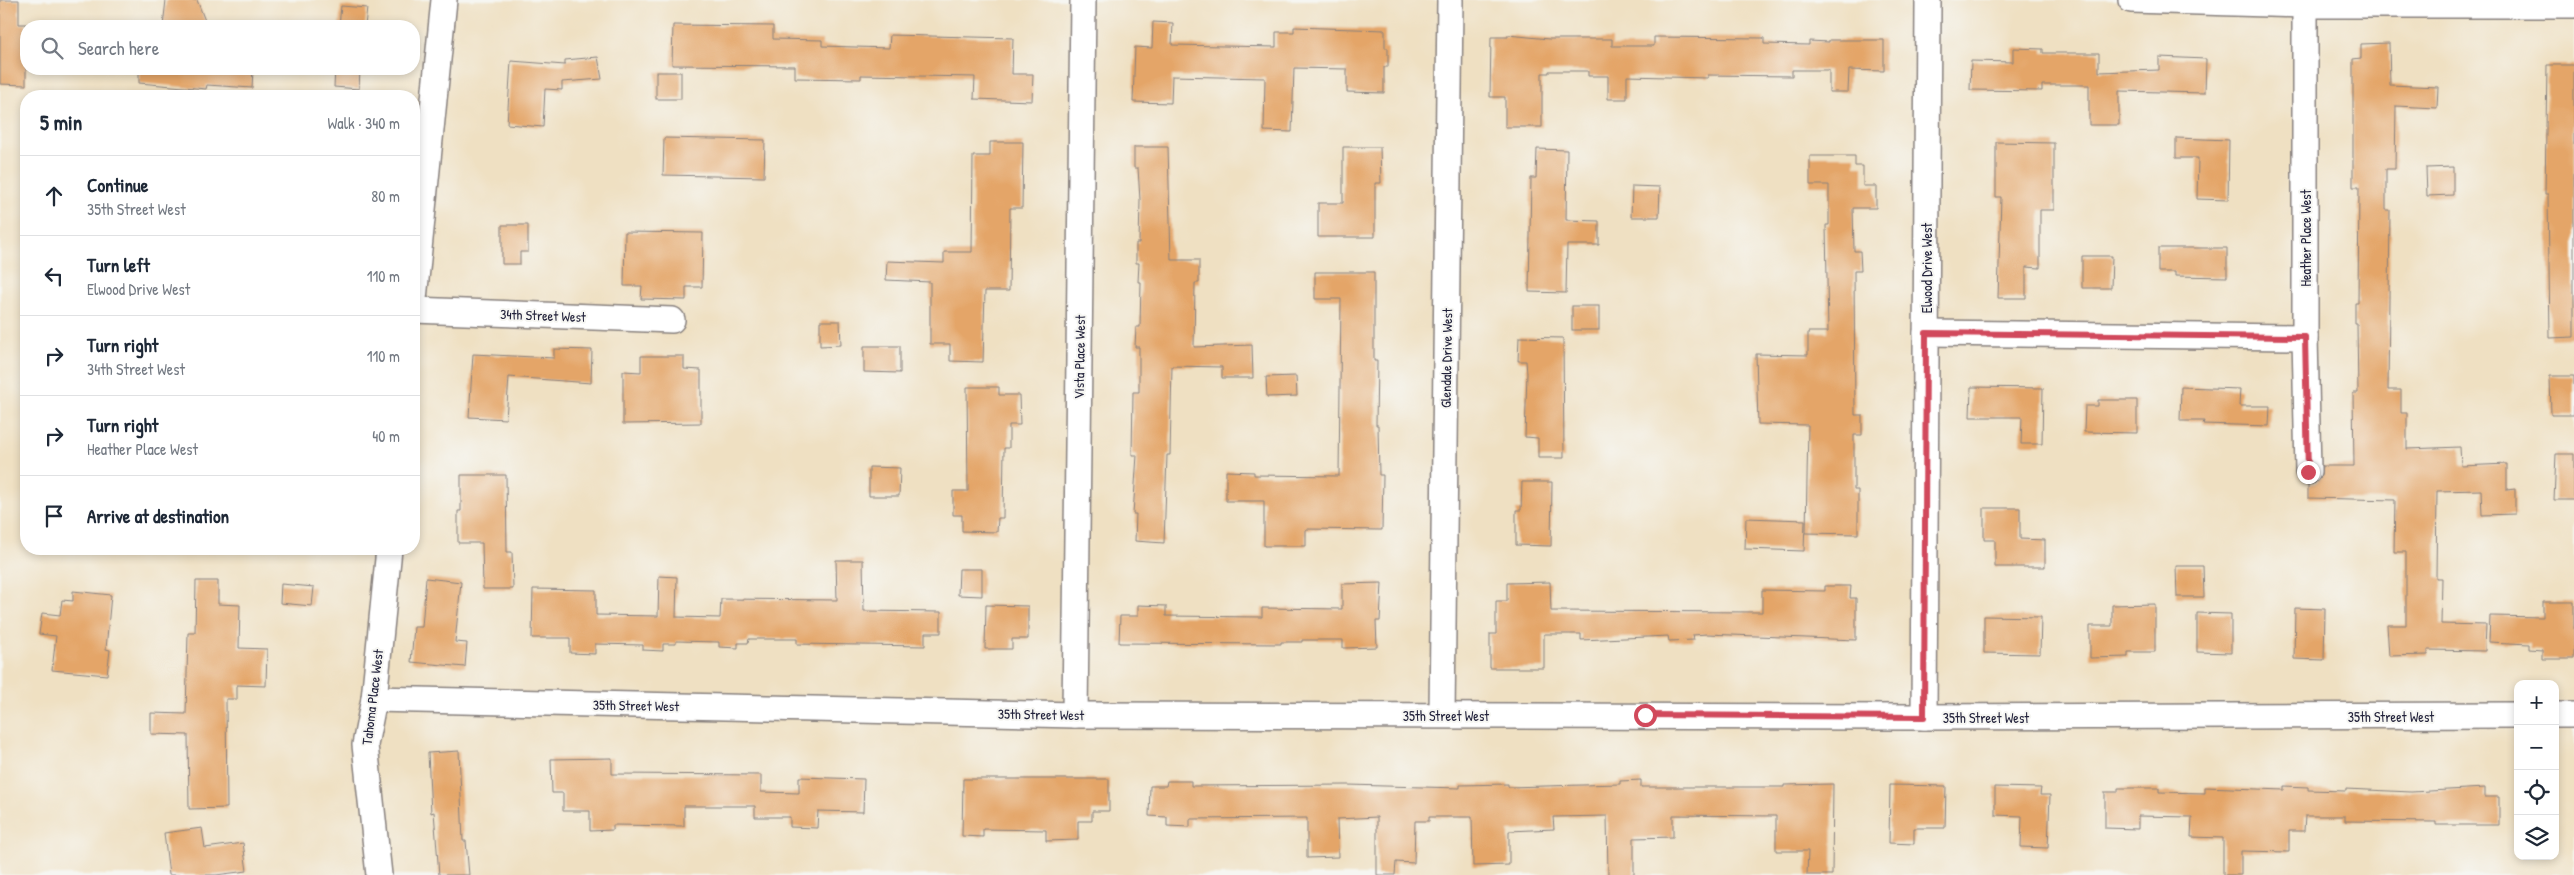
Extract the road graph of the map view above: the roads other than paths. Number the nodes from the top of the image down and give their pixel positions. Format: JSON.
{"nodes":[{"id":1,"x":444,"y":0,"type":"edge"},
{"id":2,"x":1083,"y":0,"type":"edge"},
{"id":3,"x":1450,"y":0,"type":"edge"},
{"id":4,"x":1928,"y":0,"type":"edge"},
{"id":5,"x":2131,"y":0,"type":"edge"},
{"id":6,"x":2305,"y":4,"type":"junction"},
{"id":7,"x":2574,"y":5,"type":"edge"},
{"id":8,"x":420,"y":239,"type":"edge"},
{"id":9,"x":420,"y":310,"type":"edge"},
{"id":10,"x":672,"y":320,"type":"dead end"},
{"id":11,"x":1926,"y":333,"type":"junction"},
{"id":12,"x":2305,"y":337,"type":"junction"},
{"id":13,"x":2308,"y":472,"type":"dead end"},
{"id":14,"x":388,"y":555,"type":"edge"},
{"id":15,"x":374,"y":699,"type":"junction"},
{"id":16,"x":1075,"y":715,"type":"junction"},
{"id":17,"x":1442,"y":715,"type":"junction"},
{"id":18,"x":2514,"y":715,"type":"edge"},
{"id":19,"x":2559,"y":715,"type":"edge"},
{"id":20,"x":2574,"y":715,"type":"edge"},
{"id":21,"x":1924,"y":717,"type":"junction"},
{"id":22,"x":379,"y":875,"type":"edge"}],
"edges":[{"from":1,"to":8,"type":"street"},
{"from":2,"to":16,"type":"street","name":"Vista Place West"},
{"from":3,"to":17,"type":"street","name":"Glendale Drive West"},
{"from":4,"to":11,"type":"street","name":"Elwood Drive West"},
{"from":5,"to":6,"type":"street"},
{"from":6,"to":7,"type":"street"},
{"from":6,"to":12,"type":"street","name":"Heather Place West"},
{"from":9,"to":10,"type":"street","name":"34th Street West"},
{"from":11,"to":12,"type":"street"},
{"from":11,"to":21,"type":"street","name":"Elwood Drive West"},
{"from":12,"to":13,"type":"street","name":"Heather Place West"},
{"from":14,"to":15,"type":"street","name":"Tahoma Place West"},
{"from":15,"to":16,"type":"street","name":"35th Street West"},
{"from":15,"to":22,"type":"street","name":"Tahoma Place West"},
{"from":16,"to":17,"type":"street","name":"35th Street West"},
{"from":17,"to":21,"type":"street","name":"35th Street West"},
{"from":18,"to":21,"type":"street","name":"35th Street West"},
{"from":19,"to":20,"type":"street"}]}
